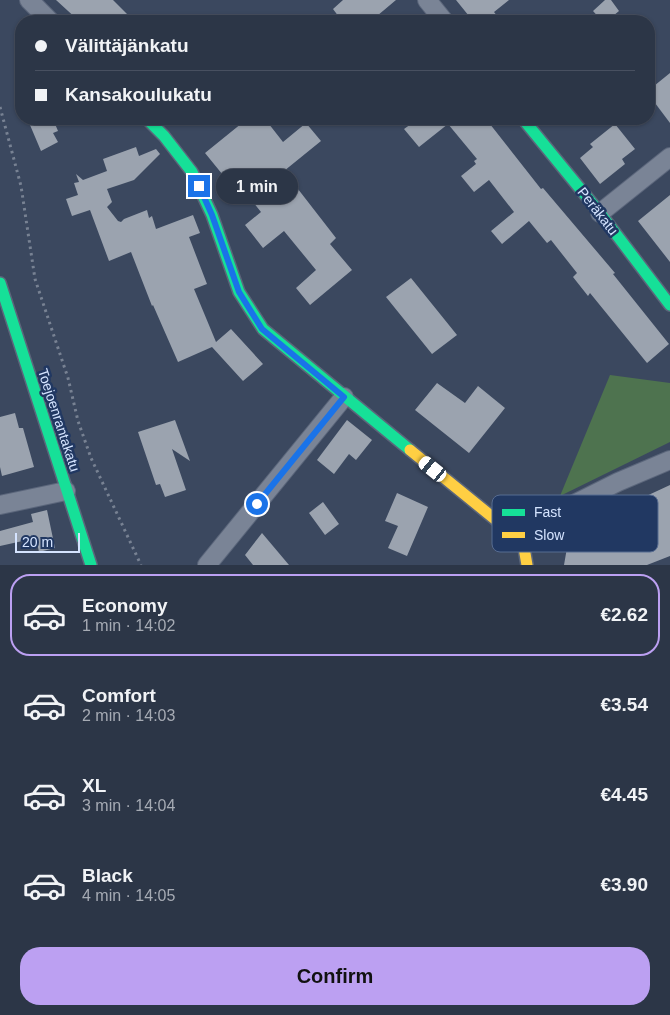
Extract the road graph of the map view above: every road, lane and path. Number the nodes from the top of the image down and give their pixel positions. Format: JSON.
{"nodes":[{"id":1,"x":28,"y":0,"type":"edge"},
{"id":2,"x":427,"y":0,"type":"edge"},
{"id":3,"x":44,"y":15,"type":"edge"},
{"id":4,"x":439,"y":15,"type":"edge"},
{"id":5,"x":0,"y":107,"type":"edge"},
{"id":6,"x":153,"y":125,"type":"edge"},
{"id":7,"x":528,"y":125,"type":"edge"},
{"id":8,"x":670,"y":157,"type":"edge"},
{"id":9,"x":600,"y":213,"type":"junction"},
{"id":10,"x":0,"y":283,"type":"edge"},
{"id":11,"x":670,"y":305,"type":"edge"},
{"id":12,"x":344,"y":397,"type":"junction"},
{"id":13,"x":670,"y":460,"type":"edge"},
{"id":14,"x":66,"y":492,"type":"junction"},
{"id":15,"x":592,"y":495,"type":"edge"},
{"id":16,"x":0,"y":504,"type":"edge"},
{"id":17,"x":492,"y":517,"type":"edge"},
{"id":18,"x":525,"y":552,"type":"edge"},
{"id":19,"x":91,"y":565,"type":"edge"},
{"id":20,"x":140,"y":565,"type":"edge"},
{"id":21,"x":206,"y":565,"type":"edge"},
{"id":22,"x":527,"y":565,"type":"edge"}],
"edges":[{"from":1,"to":3,"type":"street"},
{"from":2,"to":4,"type":"street"},
{"from":5,"to":20,"type":"path"},
{"from":6,"to":12,"type":"street"},
{"from":7,"to":9,"type":"street","name":"Peräkatu"},
{"from":8,"to":9,"type":"street"},
{"from":9,"to":11,"type":"street","name":"Peräkatu"},
{"from":10,"to":14,"type":"street","name":"Toejoenrantakatu"},
{"from":12,"to":17,"type":"street"},
{"from":12,"to":21,"type":"street"},
{"from":13,"to":15,"type":"street"},
{"from":14,"to":16,"type":"street"},
{"from":14,"to":19,"type":"street","name":"Toejoenrantakatu"},
{"from":18,"to":22,"type":"street"}]}
